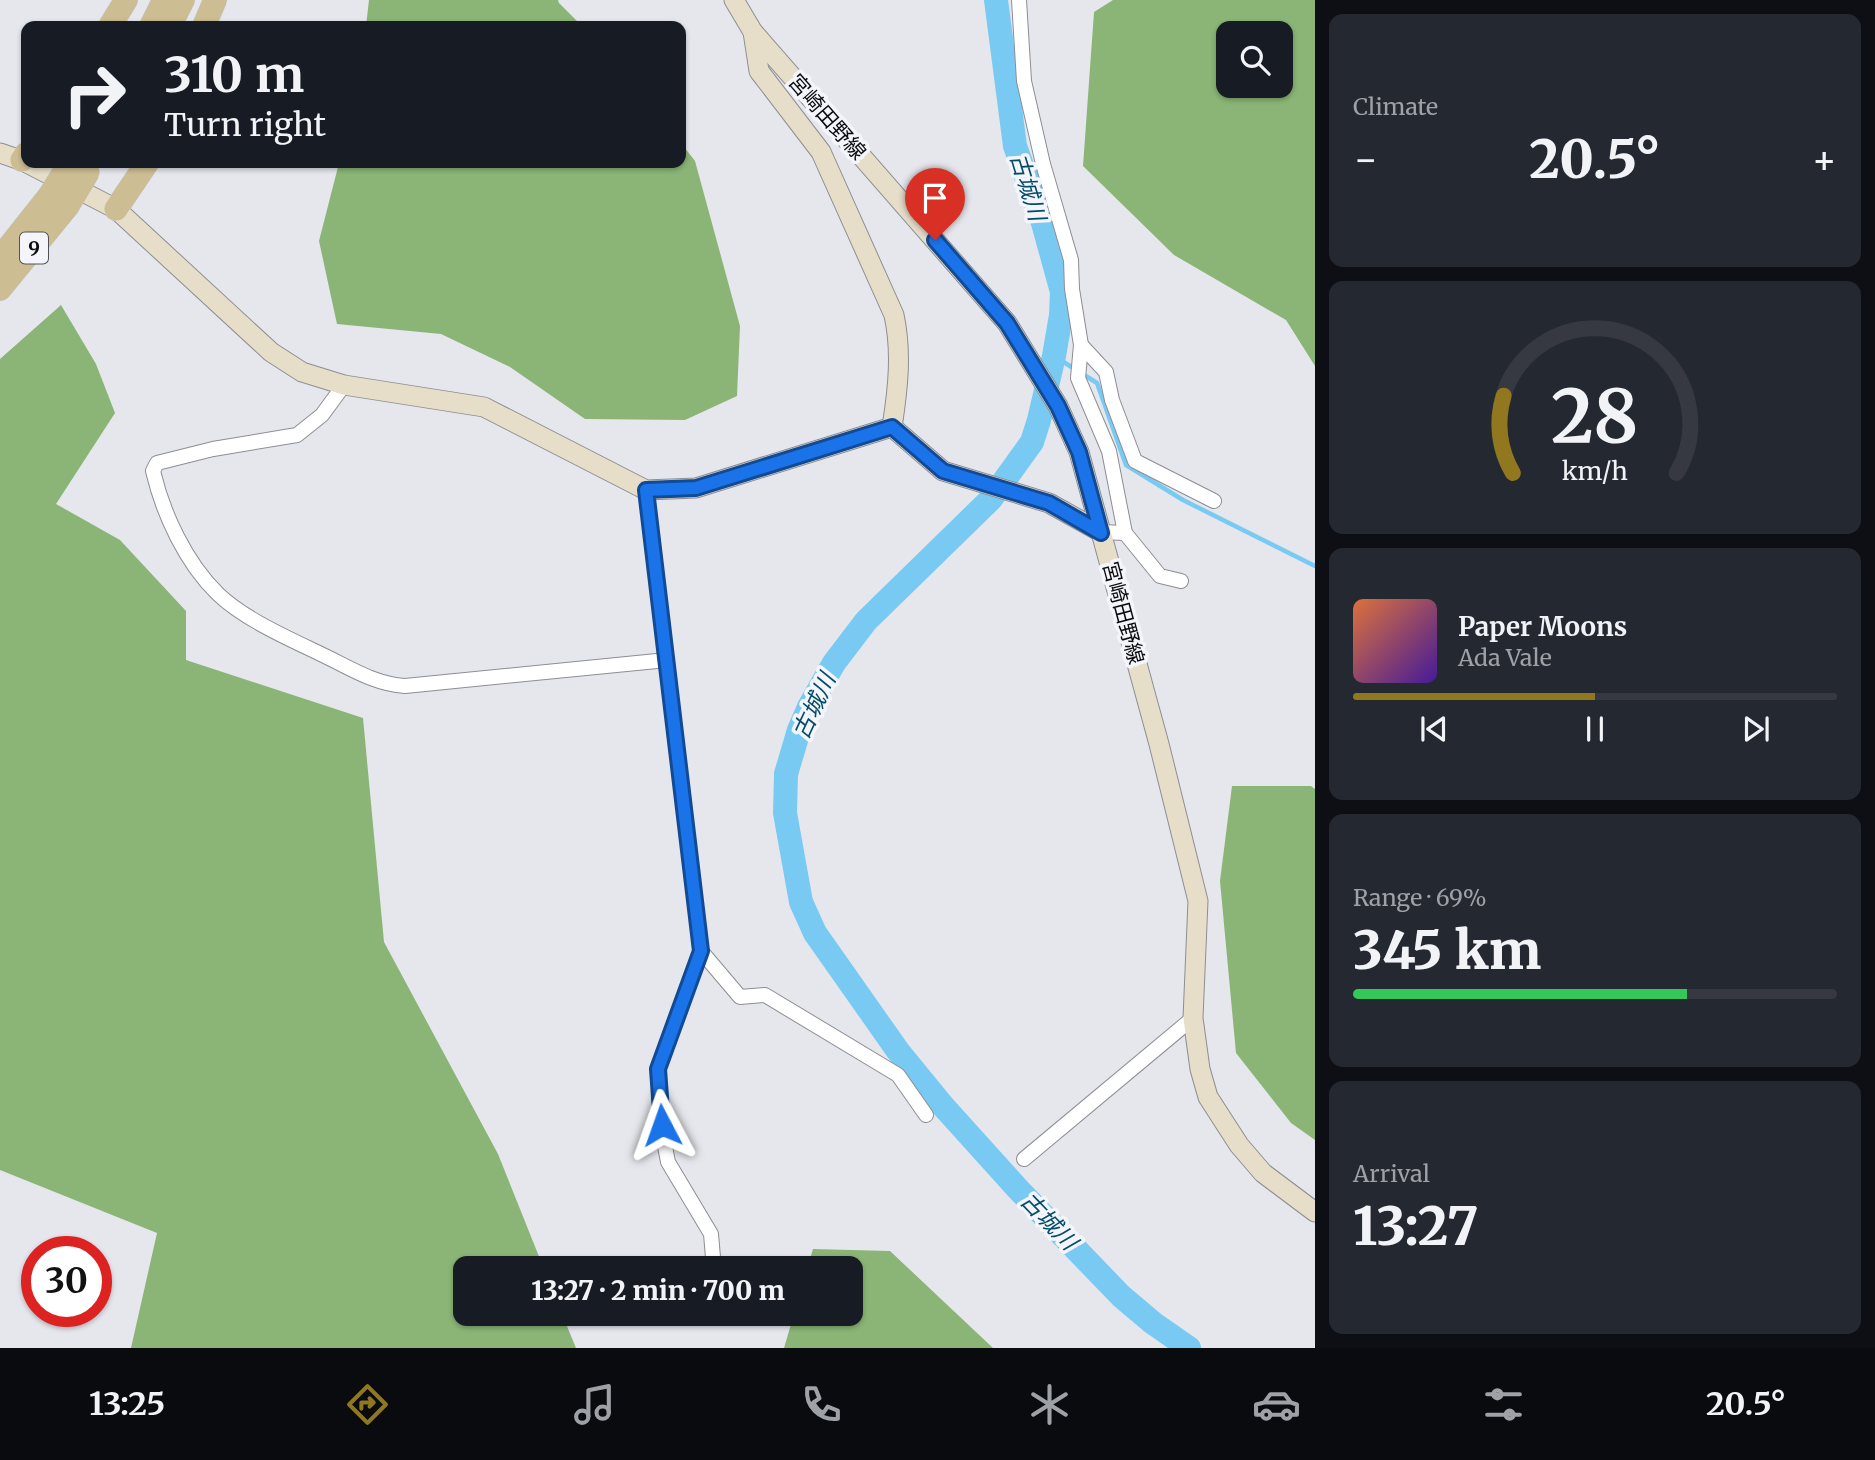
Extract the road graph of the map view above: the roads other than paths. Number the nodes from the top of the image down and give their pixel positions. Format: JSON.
{"nodes":[{"id":1,"x":126,"y":0,"type":"edge"},
{"id":2,"x":164,"y":0,"type":"edge"},
{"id":3,"x":183,"y":0,"type":"edge"},
{"id":4,"x":215,"y":0,"type":"edge"},
{"id":5,"x":734,"y":0,"type":"edge"},
{"id":6,"x":1019,"y":0,"type":"edge"},
{"id":7,"x":113,"y":21,"type":"edge"},
{"id":8,"x":154,"y":21,"type":"edge"},
{"id":9,"x":172,"y":21,"type":"edge"},
{"id":10,"x":206,"y":21,"type":"edge"},
{"id":11,"x":753,"y":33,"type":"junction"},
{"id":12,"x":39,"y":168,"type":"edge"},
{"id":13,"x":78,"y":168,"type":"edge"},
{"id":14,"x":144,"y":168,"type":"edge"},
{"id":15,"x":58,"y":201,"type":"junction"},
{"id":16,"x":116,"y":209,"type":"junction"},
{"id":17,"x":0,"y":258,"type":"edge"},
{"id":18,"x":0,"y":289,"type":"edge"},
{"id":19,"x":1081,"y":345,"type":"junction"},
{"id":20,"x":344,"y":385,"type":"junction"},
{"id":21,"x":892,"y":427,"type":"junction"},
{"id":22,"x":646,"y":490,"type":"junction"},
{"id":23,"x":1214,"y":501,"type":"dead end"},
{"id":24,"x":1101,"y":533,"type":"junction"},
{"id":25,"x":1125,"y":533,"type":"junction"},
{"id":26,"x":1181,"y":581,"type":"dead end"},
{"id":27,"x":667,"y":660,"type":"junction"},
{"id":28,"x":701,"y":951,"type":"junction"},
{"id":29,"x":1193,"y":1017,"type":"junction"},
{"id":30,"x":926,"y":1115,"type":"dead end"},
{"id":31,"x":1024,"y":1159,"type":"dead end"},
{"id":32,"x":1315,"y":1212,"type":"edge"},
{"id":33,"x":713,"y":1256,"type":"edge"}],
"edges":[{"from":1,"to":7,"type":"main road"},
{"from":2,"to":8,"type":"main road"},
{"from":3,"to":9,"type":"main road"},
{"from":4,"to":10,"type":"main road"},
{"from":5,"to":11,"type":"street","name":"宮崎田野線"},
{"from":6,"to":19,"type":"street"},
{"from":11,"to":21,"type":"street"},
{"from":11,"to":24,"type":"street","name":"宮崎田野線"},
{"from":12,"to":16,"type":"street"},
{"from":13,"to":15,"type":"main road","number":"9","bridge":true},
{"from":14,"to":16,"type":"main road"},
{"from":15,"to":17,"type":"main road","number":"9"},
{"from":15,"to":18,"type":"main road","number":"9"},
{"from":16,"to":20,"type":"street"},
{"from":19,"to":23,"type":"street"},
{"from":19,"to":25,"type":"street"},
{"from":20,"to":22,"type":"street"},
{"from":20,"to":27,"type":"street"},
{"from":21,"to":22,"type":"street"},
{"from":21,"to":24,"type":"street"},
{"from":22,"to":27,"type":"street"},
{"from":24,"to":25,"type":"street"},
{"from":24,"to":29,"type":"street","name":"宮崎田野線"},
{"from":25,"to":26,"type":"street"},
{"from":27,"to":28,"type":"street"},
{"from":28,"to":30,"type":"street"},
{"from":28,"to":33,"type":"street"},
{"from":29,"to":31,"type":"street"},
{"from":29,"to":32,"type":"street","name":"宮崎田野線"}]}
